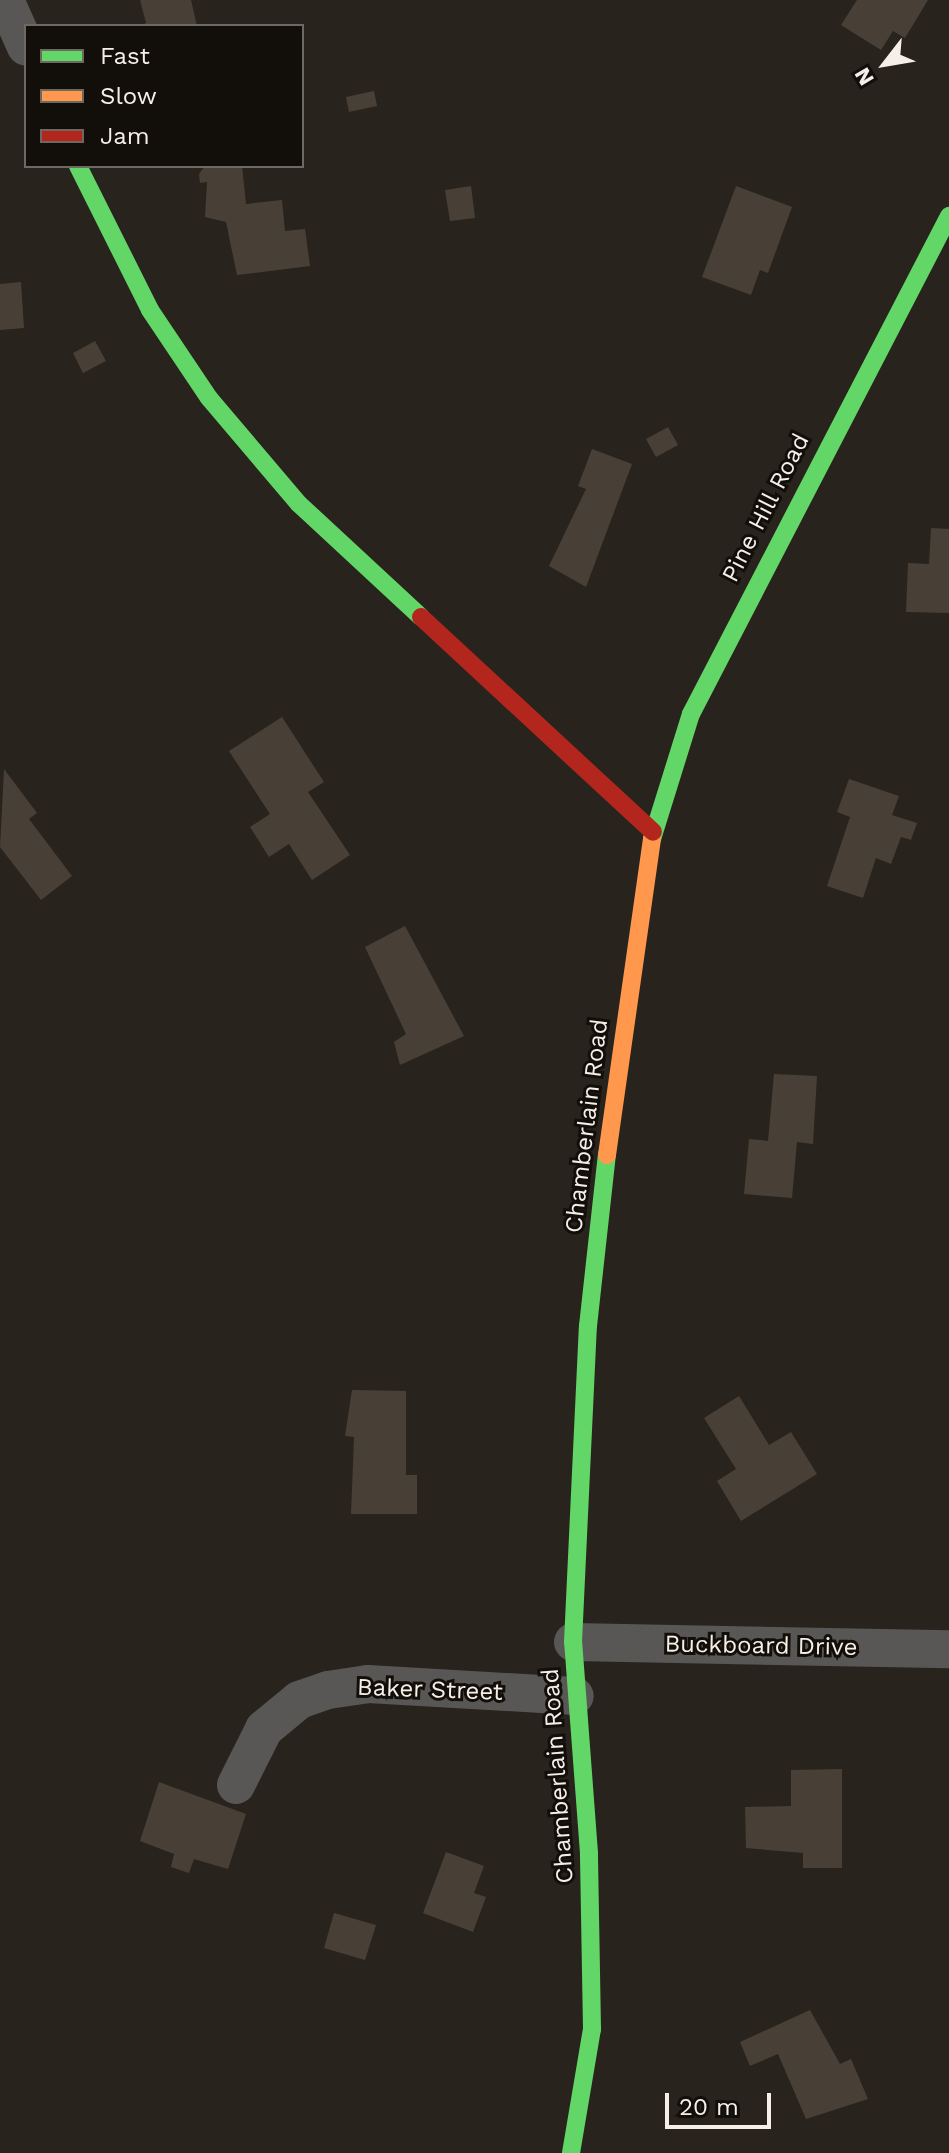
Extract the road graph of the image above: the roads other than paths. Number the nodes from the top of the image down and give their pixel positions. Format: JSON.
{"nodes":[{"id":1,"x":79,"y":168,"type":"edge"},
{"id":2,"x":949,"y":216,"type":"edge"},
{"id":3,"x":653,"y":832,"type":"junction"},
{"id":4,"x":573,"y":1642,"type":"junction"},
{"id":5,"x":949,"y":1649,"type":"edge"},
{"id":6,"x":575,"y":1696,"type":"junction"},
{"id":7,"x":236,"y":1785,"type":"dead end"},
{"id":8,"x":571,"y":2153,"type":"edge"}],
"edges":[{"from":1,"to":3,"type":"street"},
{"from":2,"to":3,"type":"street","name":"Pine Hill Road"},
{"from":3,"to":4,"type":"street","name":"Chamberlain Road"},
{"from":4,"to":5,"type":"street","name":"Buckboard Drive"},
{"from":4,"to":6,"type":"street","name":"Chamberlain Road"},
{"from":6,"to":7,"type":"street","name":"Baker Street"},
{"from":6,"to":8,"type":"street","name":"Chamberlain Road"}]}
